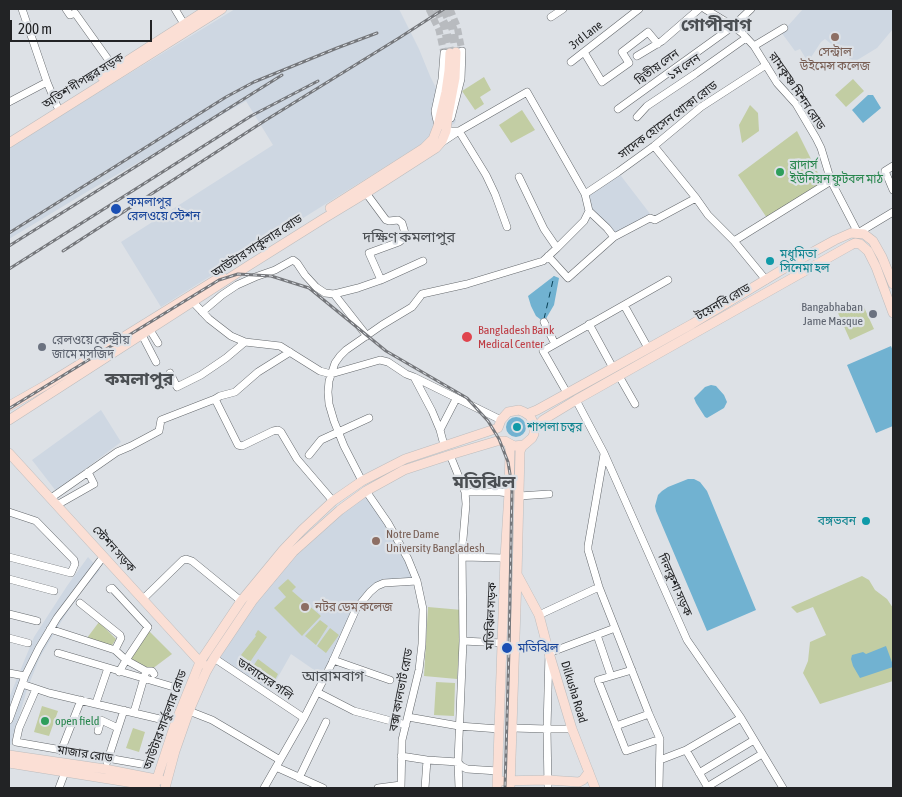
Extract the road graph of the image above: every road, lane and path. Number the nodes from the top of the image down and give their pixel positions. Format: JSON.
{"nodes":[{"id":1,"x":22,"y":9,"type":"edge"},
{"id":2,"x":66,"y":9,"type":"edge"},
{"id":3,"x":175,"y":9,"type":"edge"},
{"id":4,"x":208,"y":9,"type":"edge"},
{"id":5,"x":222,"y":9,"type":"edge"},
{"id":6,"x":563,"y":9,"type":"edge"},
{"id":7,"x":639,"y":9,"type":"edge"},
{"id":8,"x":699,"y":9,"type":"edge"},
{"id":9,"x":705,"y":9,"type":"edge"},
{"id":10,"x":751,"y":9,"type":"edge"},
{"id":11,"x":552,"y":17,"type":"dead end"},
{"id":12,"x":194,"y":22,"type":"junction"},
{"id":13,"x":184,"y":24,"type":"junction"},
{"id":14,"x":733,"y":26,"type":"junction"},
{"id":15,"x":784,"y":28,"type":"dead end"},
{"id":16,"x":746,"y":38,"type":"junction"},
{"id":17,"x":658,"y":44,"type":"junction"},
{"id":18,"x":754,"y":46,"type":"junction"},
{"id":19,"x":453,"y":52,"type":"tunnel mouth"},
{"id":20,"x":584,"y":52,"type":"junction"},
{"id":21,"x":637,"y":56,"type":"dead end"},
{"id":22,"x":571,"y":62,"type":"dead end"},
{"id":23,"x":766,"y":65,"type":"junction"},
{"id":24,"x":115,"y":68,"type":"junction"},
{"id":25,"x":47,"y":82,"type":"junction"},
{"id":26,"x":9,"y":102,"type":"edge"},
{"id":27,"x":57,"y":106,"type":"junction"},
{"id":28,"x":618,"y":109,"type":"dead end"},
{"id":29,"x":637,"y":118,"type":"dead end"},
{"id":30,"x":442,"y":128,"type":"junction"},
{"id":31,"x":459,"y":131,"type":"junction"},
{"id":32,"x":9,"y":136,"type":"edge"},
{"id":33,"x":9,"y":143,"type":"edge"},
{"id":34,"x":441,"y":143,"type":"junction"},
{"id":35,"x":654,"y":146,"type":"junction"},
{"id":36,"x":893,"y":166,"type":"edge"},
{"id":37,"x":519,"y":177,"type":"dead end"},
{"id":38,"x":831,"y":181,"type":"junction"},
{"id":39,"x":893,"y":190,"type":"edge"},
{"id":40,"x":366,"y":193,"type":"junction"},
{"id":41,"x":585,"y":194,"type":"junction"},
{"id":42,"x":696,"y":198,"type":"junction"},
{"id":43,"x":843,"y":204,"type":"junction"},
{"id":44,"x":589,"y":211,"type":"junction"},
{"id":45,"x":893,"y":212,"type":"edge"},
{"id":46,"x":507,"y":227,"type":"dead end"},
{"id":47,"x":858,"y":233,"type":"junction"},
{"id":48,"x":846,"y":234,"type":"junction"},
{"id":49,"x":614,"y":237,"type":"junction"},
{"id":50,"x":734,"y":242,"type":"junction"},
{"id":51,"x":557,"y":248,"type":"junction"},
{"id":52,"x":548,"y":256,"type":"junction"},
{"id":53,"x":423,"y":261,"type":"dead end"},
{"id":54,"x":381,"y":280,"type":"junction"},
{"id":55,"x":668,"y":280,"type":"dead end"},
{"id":56,"x":766,"y":280,"type":"junction"},
{"id":57,"x":893,"y":284,"type":"edge"},
{"id":58,"x":334,"y":294,"type":"junction"},
{"id":59,"x":193,"y":302,"type":"junction"},
{"id":60,"x":891,"y":302,"type":"edge"},
{"id":61,"x":624,"y":305,"type":"junction"},
{"id":62,"x":202,"y":312,"type":"junction"},
{"id":63,"x":893,"y":313,"type":"edge"},
{"id":64,"x":544,"y":322,"type":"dead end"},
{"id":65,"x":589,"y":324,"type":"junction"},
{"id":66,"x":146,"y":333,"type":"junction"},
{"id":67,"x":367,"y":336,"type":"junction"},
{"id":68,"x":245,"y":342,"type":"junction"},
{"id":69,"x":158,"y":343,"type":"dead end"},
{"id":70,"x":556,"y":344,"type":"junction"},
{"id":71,"x":648,"y":348,"type":"junction"},
{"id":72,"x":290,"y":352,"type":"junction"},
{"id":73,"x":156,"y":362,"type":"dead end"},
{"id":74,"x":613,"y":368,"type":"junction"},
{"id":75,"x":170,"y":373,"type":"dead end"},
{"id":76,"x":330,"y":374,"type":"junction"},
{"id":77,"x":619,"y":376,"type":"junction"},
{"id":78,"x":414,"y":377,"type":"junction"},
{"id":79,"x":567,"y":394,"type":"junction"},
{"id":80,"x":215,"y":399,"type":"junction"},
{"id":81,"x":456,"y":399,"type":"junction"},
{"id":82,"x":576,"y":400,"type":"junction"},
{"id":83,"x":635,"y":404,"type":"dead end"},
{"id":84,"x":9,"y":406,"type":"edge"},
{"id":85,"x":530,"y":412,"type":"junction"},
{"id":86,"x":369,"y":418,"type":"dead end"},
{"id":87,"x":9,"y":420,"type":"edge"},
{"id":88,"x":500,"y":424,"type":"junction"},
{"id":89,"x":537,"y":426,"type":"junction"},
{"id":90,"x":440,"y":430,"type":"junction"},
{"id":91,"x":338,"y":432,"type":"junction"},
{"id":92,"x":507,"y":443,"type":"junction"},
{"id":93,"x":444,"y":445,"type":"junction"},
{"id":94,"x":523,"y":445,"type":"junction"},
{"id":95,"x":9,"y":453,"type":"edge"},
{"id":96,"x":604,"y":453,"type":"junction"},
{"id":97,"x":309,"y":455,"type":"dead end"},
{"id":98,"x":450,"y":455,"type":"junction"},
{"id":99,"x":9,"y":462,"type":"edge"},
{"id":100,"x":88,"y":472,"type":"junction"},
{"id":101,"x":362,"y":481,"type":"junction"},
{"id":102,"x":366,"y":491,"type":"junction"},
{"id":103,"x":464,"y":492,"type":"junction"},
{"id":104,"x":509,"y":493,"type":"junction"},
{"id":105,"x":549,"y":494,"type":"dead end"},
{"id":106,"x":520,"y":496,"type":"junction"},
{"id":107,"x":333,"y":501,"type":"junction"},
{"id":108,"x":53,"y":504,"type":"junction"},
{"id":109,"x":9,"y":512,"type":"edge"},
{"id":110,"x":9,"y":557,"type":"edge"},
{"id":111,"x":462,"y":557,"type":"junction"},
{"id":112,"x":505,"y":558,"type":"junction"},
{"id":113,"x":102,"y":559,"type":"junction"},
{"id":114,"x":517,"y":576,"type":"junction"},
{"id":115,"x":9,"y":579,"type":"edge"},
{"id":116,"x":417,"y":581,"type":"junction"},
{"id":117,"x":599,"y":587,"type":"junction"},
{"id":118,"x":110,"y":589,"type":"dead end"},
{"id":119,"x":54,"y":591,"type":"dead end"},
{"id":120,"x":143,"y":599,"type":"junction"},
{"id":121,"x":241,"y":601,"type":"junction"},
{"id":122,"x":80,"y":603,"type":"dead end"},
{"id":123,"x":9,"y":614,"type":"edge"},
{"id":124,"x":539,"y":615,"type":"junction"},
{"id":125,"x":37,"y":621,"type":"dead end"},
{"id":126,"x":616,"y":628,"type":"junction"},
{"id":127,"x":50,"y":629,"type":"junction"},
{"id":128,"x":597,"y":635,"type":"junction"},
{"id":129,"x":9,"y":638,"type":"edge"},
{"id":130,"x":463,"y":641,"type":"junction"},
{"id":131,"x":28,"y":643,"type":"dead end"},
{"id":132,"x":502,"y":643,"type":"junction"},
{"id":133,"x":115,"y":650,"type":"junction"},
{"id":134,"x":549,"y":653,"type":"junction"},
{"id":135,"x":62,"y":655,"type":"dead end"},
{"id":136,"x":214,"y":658,"type":"junction"},
{"id":137,"x":126,"y":660,"type":"junction"},
{"id":138,"x":333,"y":660,"type":"junction"},
{"id":139,"x":203,"y":667,"type":"junction"},
{"id":140,"x":108,"y":668,"type":"junction"},
{"id":141,"x":632,"y":670,"type":"junction"},
{"id":142,"x":146,"y":671,"type":"junction"},
{"id":143,"x":9,"y":673,"type":"edge"},
{"id":144,"x":117,"y":673,"type":"junction"},
{"id":145,"x":25,"y":676,"type":"junction"},
{"id":146,"x":611,"y":676,"type":"junction"},
{"id":147,"x":144,"y":679,"type":"junction"},
{"id":148,"x":153,"y":680,"type":"junction"},
{"id":149,"x":390,"y":680,"type":"dead end"},
{"id":150,"x":22,"y":684,"type":"junction"},
{"id":151,"x":172,"y":688,"type":"dead end"},
{"id":152,"x":36,"y":689,"type":"junction"},
{"id":153,"x":317,"y":692,"type":"junction"},
{"id":154,"x":84,"y":701,"type":"junction"},
{"id":155,"x":124,"y":710,"type":"junction"},
{"id":156,"x":190,"y":711,"type":"junction"},
{"id":157,"x":142,"y":714,"type":"junction"},
{"id":158,"x":649,"y":714,"type":"junction"},
{"id":159,"x":408,"y":717,"type":"junction"},
{"id":160,"x":304,"y":718,"type":"junction"},
{"id":161,"x":740,"y":718,"type":"junction"},
{"id":162,"x":9,"y":720,"type":"edge"},
{"id":163,"x":326,"y":722,"type":"dead end"},
{"id":164,"x":406,"y":725,"type":"junction"},
{"id":165,"x":459,"y":726,"type":"junction"},
{"id":166,"x":616,"y":726,"type":"junction"},
{"id":167,"x":118,"y":728,"type":"junction"},
{"id":168,"x":513,"y":728,"type":"junction"},
{"id":169,"x":499,"y":729,"type":"junction"},
{"id":170,"x":547,"y":729,"type":"junction"},
{"id":171,"x":572,"y":729,"type":"junction"},
{"id":172,"x":98,"y":731,"type":"dead end"},
{"id":173,"x":660,"y":739,"type":"junction"},
{"id":174,"x":754,"y":740,"type":"junction"},
{"id":175,"x":686,"y":750,"type":"junction"},
{"id":176,"x":61,"y":751,"type":"junction"},
{"id":177,"x":762,"y":754,"type":"junction"},
{"id":178,"x":9,"y":755,"type":"edge"},
{"id":179,"x":401,"y":756,"type":"junction"},
{"id":180,"x":108,"y":759,"type":"junction"},
{"id":181,"x":280,"y":760,"type":"junction"},
{"id":182,"x":427,"y":760,"type":"junction"},
{"id":183,"x":660,"y":760,"type":"junction"},
{"id":184,"x":458,"y":762,"type":"junction"},
{"id":185,"x":9,"y":763,"type":"edge"},
{"id":186,"x":276,"y":767,"type":"junction"},
{"id":187,"x":105,"y":770,"type":"junction"},
{"id":188,"x":498,"y":771,"type":"junction"},
{"id":189,"x":65,"y":772,"type":"junction"},
{"id":190,"x":589,"y":772,"type":"junction"},
{"id":191,"x":699,"y":773,"type":"junction"},
{"id":192,"x":299,"y":778,"type":"junction"},
{"id":193,"x":497,"y":784,"type":"edge"},
{"id":194,"x":510,"y":784,"type":"edge"},
{"id":195,"x":548,"y":784,"type":"edge"},
{"id":196,"x":166,"y":785,"type":"edge"},
{"id":197,"x":156,"y":786,"type":"edge"},
{"id":198,"x":401,"y":787,"type":"edge"},
{"id":199,"x":59,"y":788,"type":"edge"},
{"id":200,"x":266,"y":788,"type":"edge"},
{"id":201,"x":323,"y":788,"type":"edge"},
{"id":202,"x":378,"y":788,"type":"edge"},
{"id":203,"x":425,"y":788,"type":"edge"},
{"id":204,"x":459,"y":788,"type":"edge"},
{"id":205,"x":596,"y":788,"type":"edge"},
{"id":206,"x":659,"y":788,"type":"edge"},
{"id":207,"x":708,"y":788,"type":"edge"},
{"id":208,"x":783,"y":788,"type":"edge"}],
"edges":[{"from":1,"to":25,"type":"street"},
{"from":2,"to":24,"type":"street"},
{"from":3,"to":13,"type":"street"},
{"from":4,"to":12,"type":"main road","name":"অতিশ দীপঙ্কর সড়ক"},
{"from":5,"to":12,"type":"main road","name":"অতিশ দীপঙ্কর সড়ক"},
{"from":6,"to":11,"type":"street"},
{"from":7,"to":20,"type":"street","name":"3rd Lane"},
{"from":8,"to":17,"type":"street"},
{"from":9,"to":14,"type":"street","name":"রামকৃষ্ণ মিশন রোড"},
{"from":10,"to":14,"type":"street","name":"দ্বিতীয় লেন"},
{"from":12,"to":13,"type":"main road","name":"অতিশ দীপঙ্কর সড়ক"},
{"from":12,"to":33,"type":"main road","name":"অতিশ দীপঙ্কর সড়ক"},
{"from":13,"to":24,"type":"main road","name":"অতিশ দীপঙ্কর সড়ক"},
{"from":14,"to":16,"type":"street","name":"রামকৃষ্ণ মিশন রোড"},
{"from":14,"to":28,"type":"street","name":"দ্বিতীয় লেন"},
{"from":15,"to":18,"type":"street"},
{"from":16,"to":18,"type":"street","name":"রামকৃষ্ণ মিশন রোড"},
{"from":16,"to":29,"type":"street","name":"১ম লেন"},
{"from":17,"to":20,"type":"street"},
{"from":17,"to":21,"type":"street"},
{"from":18,"to":23,"type":"street","name":"রামকৃষ্ণ মিশন রোড"},
{"from":19,"to":30,"type":"main road","name":"আউটার সার্কুলার রোড"},
{"from":20,"to":22,"type":"street","name":"3rd Lane"},
{"from":23,"to":35,"type":"street","name":"সাদেক হোসেন খোকা রোড"},
{"from":23,"to":38,"type":"street","name":"রামকৃষ্ণ মিশন রোড"},
{"from":24,"to":27,"type":"main road","name":"অতিশ দীপঙ্কর সড়ক"},
{"from":25,"to":26,"type":"street"},
{"from":25,"to":27,"type":"street"},
{"from":27,"to":32,"type":"main road","name":"অতিশ দীপঙ্কর সড়ক"},
{"from":30,"to":31,"type":"street"},
{"from":30,"to":34,"type":"main road","name":"আউটার সার্কুলার রোড"},
{"from":30,"to":84,"type":"main road","name":"আউটার সার্কুলার রোড"},
{"from":31,"to":34,"type":"street"},
{"from":31,"to":41,"type":"street"},
{"from":31,"to":46,"type":"street"},
{"from":34,"to":40,"type":"main road","name":"আউটার সার্কুলার রোড"},
{"from":35,"to":41,"type":"street","name":"সাদেক হোসেন খোকা রোড"},
{"from":35,"to":42,"type":"street"},
{"from":36,"to":39,"type":"street"},
{"from":37,"to":51,"type":"street"},
{"from":38,"to":43,"type":"street","name":"রামকৃষ্ণ মিশন রোড"},
{"from":38,"to":50,"type":"street"},
{"from":40,"to":54,"type":"street"},
{"from":40,"to":59,"type":"main road","name":"আউটার সার্কুলার রোড"},
{"from":41,"to":44,"type":"street"},
{"from":42,"to":49,"type":"street"},
{"from":42,"to":50,"type":"street"},
{"from":43,"to":47,"type":"street","name":"রামকৃষ্ণ মিশন রোড"},
{"from":43,"to":48,"type":"street"},
{"from":44,"to":49,"type":"street"},
{"from":44,"to":51,"type":"street"},
{"from":45,"to":47,"type":"street"},
{"from":47,"to":48,"type":"main road","name":"টয়েনবি রোড"},
{"from":47,"to":57,"type":"main road"},
{"from":48,"to":56,"type":"main road","name":"টয়েনবি রোড"},
{"from":49,"to":52,"type":"street"},
{"from":50,"to":56,"type":"street"},
{"from":51,"to":52,"type":"street"},
{"from":52,"to":67,"type":"street"},
{"from":53,"to":54,"type":"street"},
{"from":54,"to":58,"type":"street"},
{"from":55,"to":61,"type":"street"},
{"from":56,"to":71,"type":"main road","name":"টয়েনবি রোড"},
{"from":58,"to":62,"type":"street"},
{"from":58,"to":67,"type":"street"},
{"from":59,"to":62,"type":"street"},
{"from":59,"to":66,"type":"main road","name":"আউটার সার্কুলার রোড"},
{"from":60,"to":63,"type":"main road","name":"টয়েনবি রোড"},
{"from":60,"to":77,"type":"main road","name":"টয়েনবি রোড"},
{"from":61,"to":65,"type":"street"},
{"from":61,"to":71,"type":"street"},
{"from":62,"to":68,"type":"street"},
{"from":64,"to":70,"type":"street"},
{"from":65,"to":70,"type":"street"},
{"from":65,"to":74,"type":"street"},
{"from":66,"to":69,"type":"street"},
{"from":66,"to":73,"type":"street"},
{"from":66,"to":87,"type":"main road","name":"আউটার সার্কুলার রোড"},
{"from":67,"to":76,"type":"street"},
{"from":68,"to":72,"type":"street"},
{"from":68,"to":75,"type":"street"},
{"from":70,"to":79,"type":"street"},
{"from":71,"to":74,"type":"main road","name":"টয়েনবি রোড"},
{"from":72,"to":76,"type":"street"},
{"from":72,"to":80,"type":"street"},
{"from":74,"to":79,"type":"main road","name":"টয়েনবি রোড"},
{"from":76,"to":78,"type":"street"},
{"from":76,"to":91,"type":"street"},
{"from":77,"to":82,"type":"main road","name":"টয়েনবি রোড"},
{"from":77,"to":83,"type":"street"},
{"from":78,"to":81,"type":"street"},
{"from":78,"to":90,"type":"street"},
{"from":79,"to":85,"type":"main road","name":"টয়েনবি রোড"},
{"from":80,"to":100,"type":"street"},
{"from":80,"to":107,"type":"street"},
{"from":81,"to":88,"type":"street"},
{"from":81,"to":90,"type":"street"},
{"from":82,"to":89,"type":"main road","name":"টয়েনবি রোড"},
{"from":82,"to":96,"type":"street","name":"দিলকুশা সড়ক"},
{"from":85,"to":88,"type":"main road"},
{"from":85,"to":89,"type":"main road"},
{"from":86,"to":91,"type":"street"},
{"from":88,"to":93,"type":"main road","name":"আউটার সার্কুলার রোড"},
{"from":89,"to":94,"type":"main road"},
{"from":90,"to":93,"type":"street"},
{"from":91,"to":97,"type":"street"},
{"from":91,"to":101,"type":"street"},
{"from":92,"to":94,"type":"main road"},
{"from":92,"to":98,"type":"main road","name":"আউটার সার্কুলার রোড"},
{"from":92,"to":104,"type":"main road","name":"মতিঝিল সড়ক"},
{"from":93,"to":101,"type":"main road","name":"আউটার সার্কুলার রোড"},
{"from":94,"to":106,"type":"main road","name":"মতিঝিল সড়ক"},
{"from":95,"to":108,"type":"main road","name":"স্টেশন সড়ক"},
{"from":96,"to":117,"type":"street"},
{"from":96,"to":161,"type":"street","name":"দিলকুশা সড়ক"},
{"from":98,"to":102,"type":"main road","name":"আউটার সার্কুলার রোড"},
{"from":98,"to":103,"type":"street"},
{"from":99,"to":108,"type":"main road","name":"স্টেশন সড়ক"},
{"from":100,"to":108,"type":"street"},
{"from":100,"to":108,"type":"street"},
{"from":101,"to":107,"type":"main road","name":"আউটার সার্কুলার রোড"},
{"from":102,"to":116,"type":"street","name":"বক্স কালভার্ট রোড"},
{"from":102,"to":136,"type":"main road","name":"আউটার সার্কুলার রোড"},
{"from":103,"to":104,"type":"street"},
{"from":103,"to":111,"type":"street"},
{"from":104,"to":112,"type":"main road","name":"মতিঝিল সড়ক"},
{"from":105,"to":106,"type":"street"},
{"from":106,"to":114,"type":"main road","name":"মতিঝিল সড়ক"},
{"from":107,"to":121,"type":"main road","name":"আউটার সার্কুলার রোড"},
{"from":108,"to":113,"type":"main road","name":"স্টেশন সড়ক"},
{"from":109,"to":110,"type":"street"},
{"from":111,"to":112,"type":"street"},
{"from":111,"to":130,"type":"street"},
{"from":112,"to":132,"type":"main road","name":"মতিঝিল সড়ক"},
{"from":113,"to":120,"type":"main road","name":"স্টেশন সড়ক"},
{"from":113,"to":127,"type":"street"},
{"from":113,"to":139,"type":"main road","name":"স্টেশন সড়ক"},
{"from":114,"to":124,"type":"main road","name":"Dilkusha Road"},
{"from":114,"to":168,"type":"main road","name":"মতিঝিল সড়ক"},
{"from":115,"to":119,"type":"street"},
{"from":116,"to":138,"type":"street"},
{"from":116,"to":159,"type":"street","name":"বক্স কালভার্ট রোড"},
{"from":117,"to":124,"type":"street"},
{"from":117,"to":126,"type":"street"},
{"from":118,"to":137,"type":"street"},
{"from":120,"to":121,"type":"street"},
{"from":120,"to":139,"type":"main road","name":"স্টেশন সড়ক"},
{"from":121,"to":139,"type":"main road","name":"আউটার সার্কুলার রোড"},
{"from":122,"to":133,"type":"street"},
{"from":123,"to":125,"type":"street"},
{"from":124,"to":134,"type":"main road","name":"Dilkusha Road"},
{"from":126,"to":128,"type":"street"},
{"from":126,"to":141,"type":"street"},
{"from":127,"to":133,"type":"street"},
{"from":127,"to":145,"type":"street"},
{"from":128,"to":134,"type":"street"},
{"from":128,"to":146,"type":"street"},
{"from":129,"to":131,"type":"street"},
{"from":130,"to":132,"type":"street"},
{"from":130,"to":165,"type":"street"},
{"from":132,"to":169,"type":"main road","name":"মতিঝিল সড়ক"},
{"from":133,"to":137,"type":"street"},
{"from":134,"to":170,"type":"street"},
{"from":134,"to":171,"type":"main road","name":"Dilkusha Road"},
{"from":135,"to":140,"type":"street"},
{"from":136,"to":139,"type":"main road","name":"আউটার সার্কুলার রোড"},
{"from":136,"to":160,"type":"street","name":"ডালাসের গলি"},
{"from":137,"to":142,"type":"street"},
{"from":137,"to":144,"type":"street"},
{"from":138,"to":149,"type":"street"},
{"from":138,"to":153,"type":"street"},
{"from":139,"to":156,"type":"main road","name":"আউটার সার্কুলার রোড"},
{"from":139,"to":197,"type":"main road","name":"আউটার সার্কুলার রোড"},
{"from":140,"to":144,"type":"street"},
{"from":140,"to":154,"type":"street"},
{"from":141,"to":146,"type":"street"},
{"from":141,"to":158,"type":"street"},
{"from":142,"to":147,"type":"street"},
{"from":142,"to":148,"type":"street"},
{"from":143,"to":145,"type":"street"},
{"from":144,"to":147,"type":"street"},
{"from":145,"to":150,"type":"street"},
{"from":146,"to":166,"type":"street"},
{"from":147,"to":148,"type":"street"},
{"from":147,"to":157,"type":"street"},
{"from":148,"to":151,"type":"street"},
{"from":150,"to":152,"type":"street"},
{"from":150,"to":162,"type":"street"},
{"from":152,"to":154,"type":"street"},
{"from":152,"to":176,"type":"street"},
{"from":153,"to":160,"type":"street"},
{"from":153,"to":164,"type":"street"},
{"from":154,"to":155,"type":"street"},
{"from":154,"to":176,"type":"street"},
{"from":155,"to":157,"type":"street"},
{"from":155,"to":167,"type":"street"},
{"from":156,"to":181,"type":"street"},
{"from":156,"to":196,"type":"main road","name":"আউটার সার্কুলার রোড"},
{"from":157,"to":180,"type":"street"},
{"from":158,"to":166,"type":"street"},
{"from":158,"to":173,"type":"street"},
{"from":159,"to":164,"type":"street","name":"বক্স কালভার্ট রোড"},
{"from":159,"to":165,"type":"street"},
{"from":160,"to":181,"type":"street"},
{"from":161,"to":174,"type":"street","name":"দিলকুশা সড়ক"},
{"from":161,"to":175,"type":"street"},
{"from":163,"to":192,"type":"street"},
{"from":164,"to":179,"type":"street","name":"বক্স কালভার্ট রোড"},
{"from":165,"to":169,"type":"street"},
{"from":165,"to":184,"type":"street"},
{"from":166,"to":173,"type":"street"},
{"from":167,"to":172,"type":"street"},
{"from":167,"to":180,"type":"street"},
{"from":168,"to":170,"type":"street"},
{"from":168,"to":194,"type":"main road","name":"মতিঝিল সড়ক"},
{"from":169,"to":188,"type":"main road","name":"মতিঝিল সড়ক"},
{"from":170,"to":171,"type":"street"},
{"from":170,"to":195,"type":"street"},
{"from":171,"to":190,"type":"main road","name":"Dilkusha Road"},
{"from":173,"to":183,"type":"street"},
{"from":174,"to":177,"type":"street","name":"দিলকুশা সড়ক"},
{"from":174,"to":191,"type":"street"},
{"from":175,"to":183,"type":"street"},
{"from":175,"to":191,"type":"street"},
{"from":176,"to":180,"type":"street"},
{"from":177,"to":207,"type":"street"},
{"from":177,"to":208,"type":"street","name":"দিলকুশা সড়ক"},
{"from":178,"to":187,"type":"main road","name":"মাজার রোড"},
{"from":179,"to":182,"type":"street"},
{"from":179,"to":198,"type":"street","name":"বক্স কালভার্ট রোড"},
{"from":180,"to":187,"type":"street"},
{"from":181,"to":186,"type":"street"},
{"from":182,"to":184,"type":"street"},
{"from":182,"to":203,"type":"street"},
{"from":183,"to":206,"type":"street"},
{"from":184,"to":188,"type":"street"},
{"from":184,"to":204,"type":"street"},
{"from":185,"to":189,"type":"main road","name":"মাজার রোড"},
{"from":186,"to":192,"type":"street"},
{"from":186,"to":200,"type":"street"},
{"from":187,"to":197,"type":"main road","name":"মাজার রোড"},
{"from":188,"to":193,"type":"main road","name":"মতিঝিল সড়ক"},
{"from":189,"to":197,"type":"main road","name":"মাজার রোড"},
{"from":189,"to":199,"type":"street"},
{"from":190,"to":195,"type":"main road"},
{"from":190,"to":205,"type":"main road","name":"Dilkusha Road"},
{"from":191,"to":207,"type":"street"},
{"from":192,"to":201,"type":"street"},
{"from":193,"to":194,"type":"main road"},
{"from":194,"to":195,"type":"main road"},
{"from":196,"to":197,"type":"main road"},
{"from":198,"to":202,"type":"street"}]}
